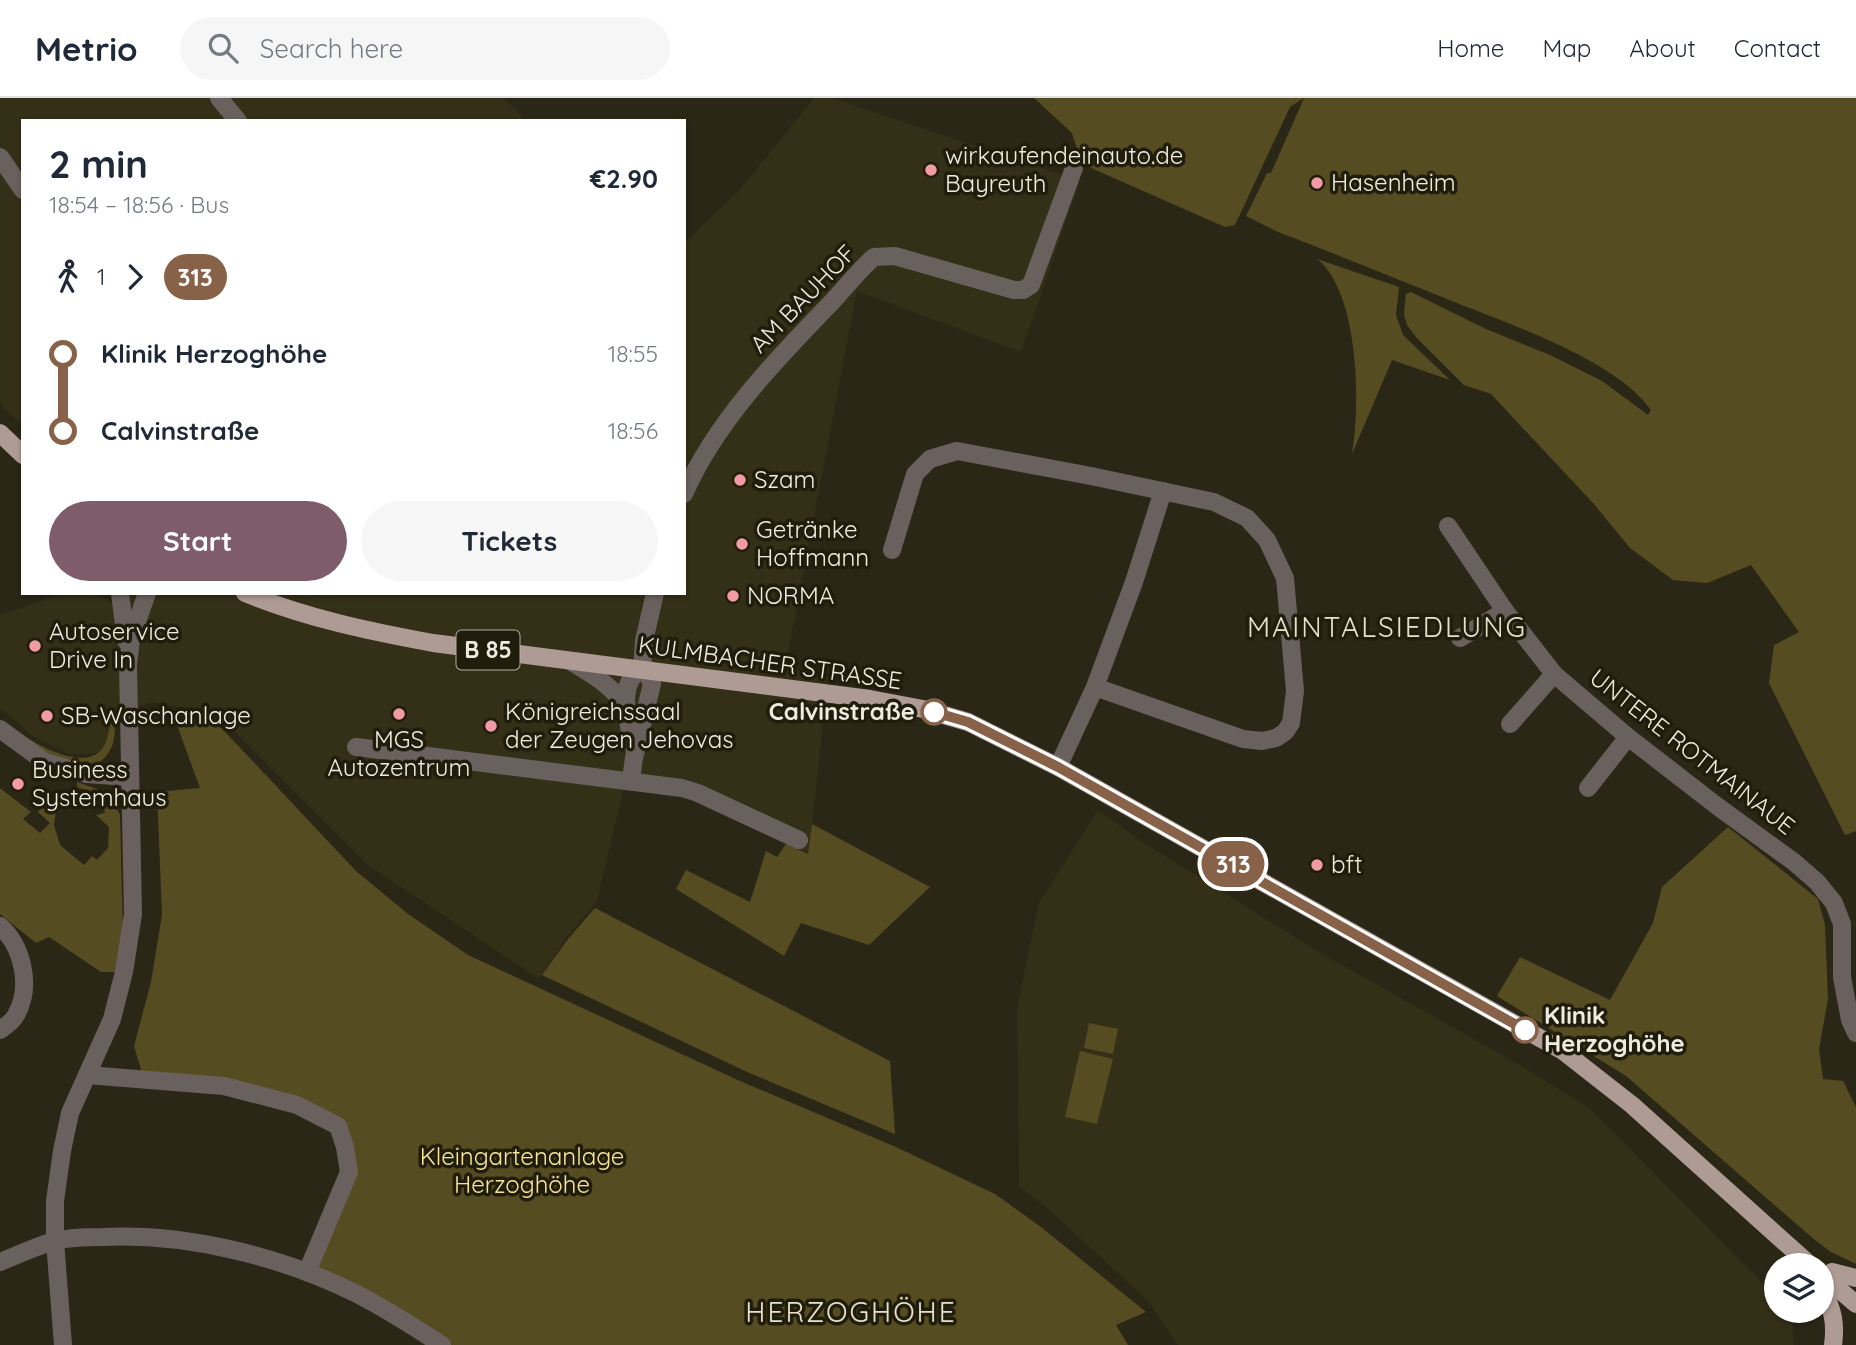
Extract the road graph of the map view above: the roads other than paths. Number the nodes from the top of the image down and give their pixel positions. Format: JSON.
{"nodes":[{"id":1,"x":219,"y":98,"type":"edge"},
{"id":2,"x":236,"y":119,"type":"edge"},
{"id":3,"x":0,"y":157,"type":"edge"},
{"id":4,"x":1074,"y":168,"type":"dead end"},
{"id":5,"x":21,"y":187,"type":"edge"},
{"id":6,"x":0,"y":433,"type":"edge"},
{"id":7,"x":21,"y":453,"type":"edge"},
{"id":8,"x":689,"y":466,"type":"edge"},
{"id":9,"x":1163,"y":491,"type":"junction"},
{"id":10,"x":1448,"y":526,"type":"dead end"},
{"id":11,"x":892,"y":550,"type":"dead end"},
{"id":12,"x":121,"y":595,"type":"edge"},
{"id":13,"x":146,"y":595,"type":"edge"},
{"id":14,"x":250,"y":595,"type":"edge"},
{"id":15,"x":655,"y":595,"type":"edge"},
{"id":16,"x":1505,"y":611,"type":"junction"},
{"id":17,"x":1460,"y":638,"type":"dead end"},
{"id":18,"x":570,"y":661,"type":"junction"},
{"id":19,"x":128,"y":665,"type":"junction"},
{"id":20,"x":642,"y":669,"type":"junction"},
{"id":21,"x":1554,"y":674,"type":"junction"},
{"id":22,"x":1095,"y":687,"type":"junction"},
{"id":23,"x":628,"y":715,"type":"junction"},
{"id":24,"x":1510,"y":724,"type":"dead end"},
{"id":25,"x":0,"y":729,"type":"edge"},
{"id":26,"x":1628,"y":737,"type":"junction"},
{"id":27,"x":356,"y":747,"type":"dead end"},
{"id":28,"x":634,"y":758,"type":"junction"},
{"id":29,"x":1058,"y":767,"type":"junction"},
{"id":30,"x":128,"y":777,"type":"junction"},
{"id":31,"x":631,"y":780,"type":"junction"},
{"id":32,"x":1588,"y":788,"type":"dead end"},
{"id":33,"x":799,"y":840,"type":"dead end"},
{"id":34,"x":0,"y":926,"type":"edge"},
{"id":35,"x":0,"y":1030,"type":"edge"},
{"id":36,"x":1856,"y":1033,"type":"edge"},
{"id":37,"x":87,"y":1075,"type":"junction"},
{"id":38,"x":55,"y":1241,"type":"junction"},
{"id":39,"x":1800,"y":1253,"type":"edge"},
{"id":40,"x":0,"y":1262,"type":"edge"},
{"id":41,"x":307,"y":1272,"type":"junction"},
{"id":42,"x":1834,"y":1272,"type":"edge"},
{"id":43,"x":1834,"y":1276,"type":"edge"},
{"id":44,"x":1856,"y":1278,"type":"edge"},
{"id":45,"x":1834,"y":1284,"type":"edge"},
{"id":46,"x":1856,"y":1288,"type":"edge"},
{"id":47,"x":1856,"y":1304,"type":"edge"},
{"id":48,"x":1834,"y":1315,"type":"edge"},
{"id":49,"x":63,"y":1345,"type":"edge"},
{"id":50,"x":442,"y":1345,"type":"edge"},
{"id":51,"x":1833,"y":1345,"type":"edge"}],
"edges":[{"from":1,"to":2,"type":"street"},
{"from":3,"to":5,"type":"street"},
{"from":4,"to":8,"type":"street","name":"AM BAUHOF"},
{"from":6,"to":7,"type":"main road"},
{"from":9,"to":11,"type":"street"},
{"from":9,"to":22,"type":"street"},
{"from":9,"to":22,"type":"street"},
{"from":10,"to":16,"type":"street","name":"UNTERE ROTMAINAUE"},
{"from":12,"to":19,"type":"street"},
{"from":13,"to":19,"type":"street"},
{"from":14,"to":18,"type":"main road","name":"KULMBACHER STRASSE","number":"B 85"},
{"from":15,"to":20,"type":"street"},
{"from":16,"to":17,"type":"street"},
{"from":16,"to":21,"type":"street","name":"UNTERE ROTMAINAUE"},
{"from":18,"to":20,"type":"main road","name":"KULMBACHER STRASSE","number":"B 85"},
{"from":18,"to":23,"type":"street"},
{"from":19,"to":30,"type":"street"},
{"from":20,"to":23,"type":"street"},
{"from":20,"to":28,"type":"street"},
{"from":20,"to":29,"type":"main road","name":"KULMBACHER STRASSE","number":"B 85"},
{"from":21,"to":24,"type":"street"},
{"from":21,"to":26,"type":"street","name":"UNTERE ROTMAINAUE"},
{"from":22,"to":29,"type":"street"},
{"from":23,"to":28,"type":"street"},
{"from":25,"to":30,"type":"street"},
{"from":26,"to":32,"type":"street"},
{"from":26,"to":36,"type":"street","name":"UNTERE ROTMAINAUE"},
{"from":27,"to":31,"type":"street"},
{"from":28,"to":31,"type":"street"},
{"from":29,"to":39,"type":"main road","name":"KULMBACHER STRASSE","number":"B 85"},
{"from":30,"to":37,"type":"street"},
{"from":31,"to":33,"type":"street"},
{"from":34,"to":35,"type":"street"},
{"from":37,"to":38,"type":"street"},
{"from":37,"to":41,"type":"street"},
{"from":38,"to":40,"type":"street"},
{"from":38,"to":41,"type":"street"},
{"from":38,"to":49,"type":"street"},
{"from":41,"to":50,"type":"street"},
{"from":42,"to":44,"type":"main road"},
{"from":43,"to":46,"type":"main road","name":"KULMBACHER STRASSE","number":"B 85"},
{"from":45,"to":47,"type":"main road","name":"KULMBACHER STRASSE","number":"B 85"},
{"from":48,"to":51,"type":"main road"}]}
